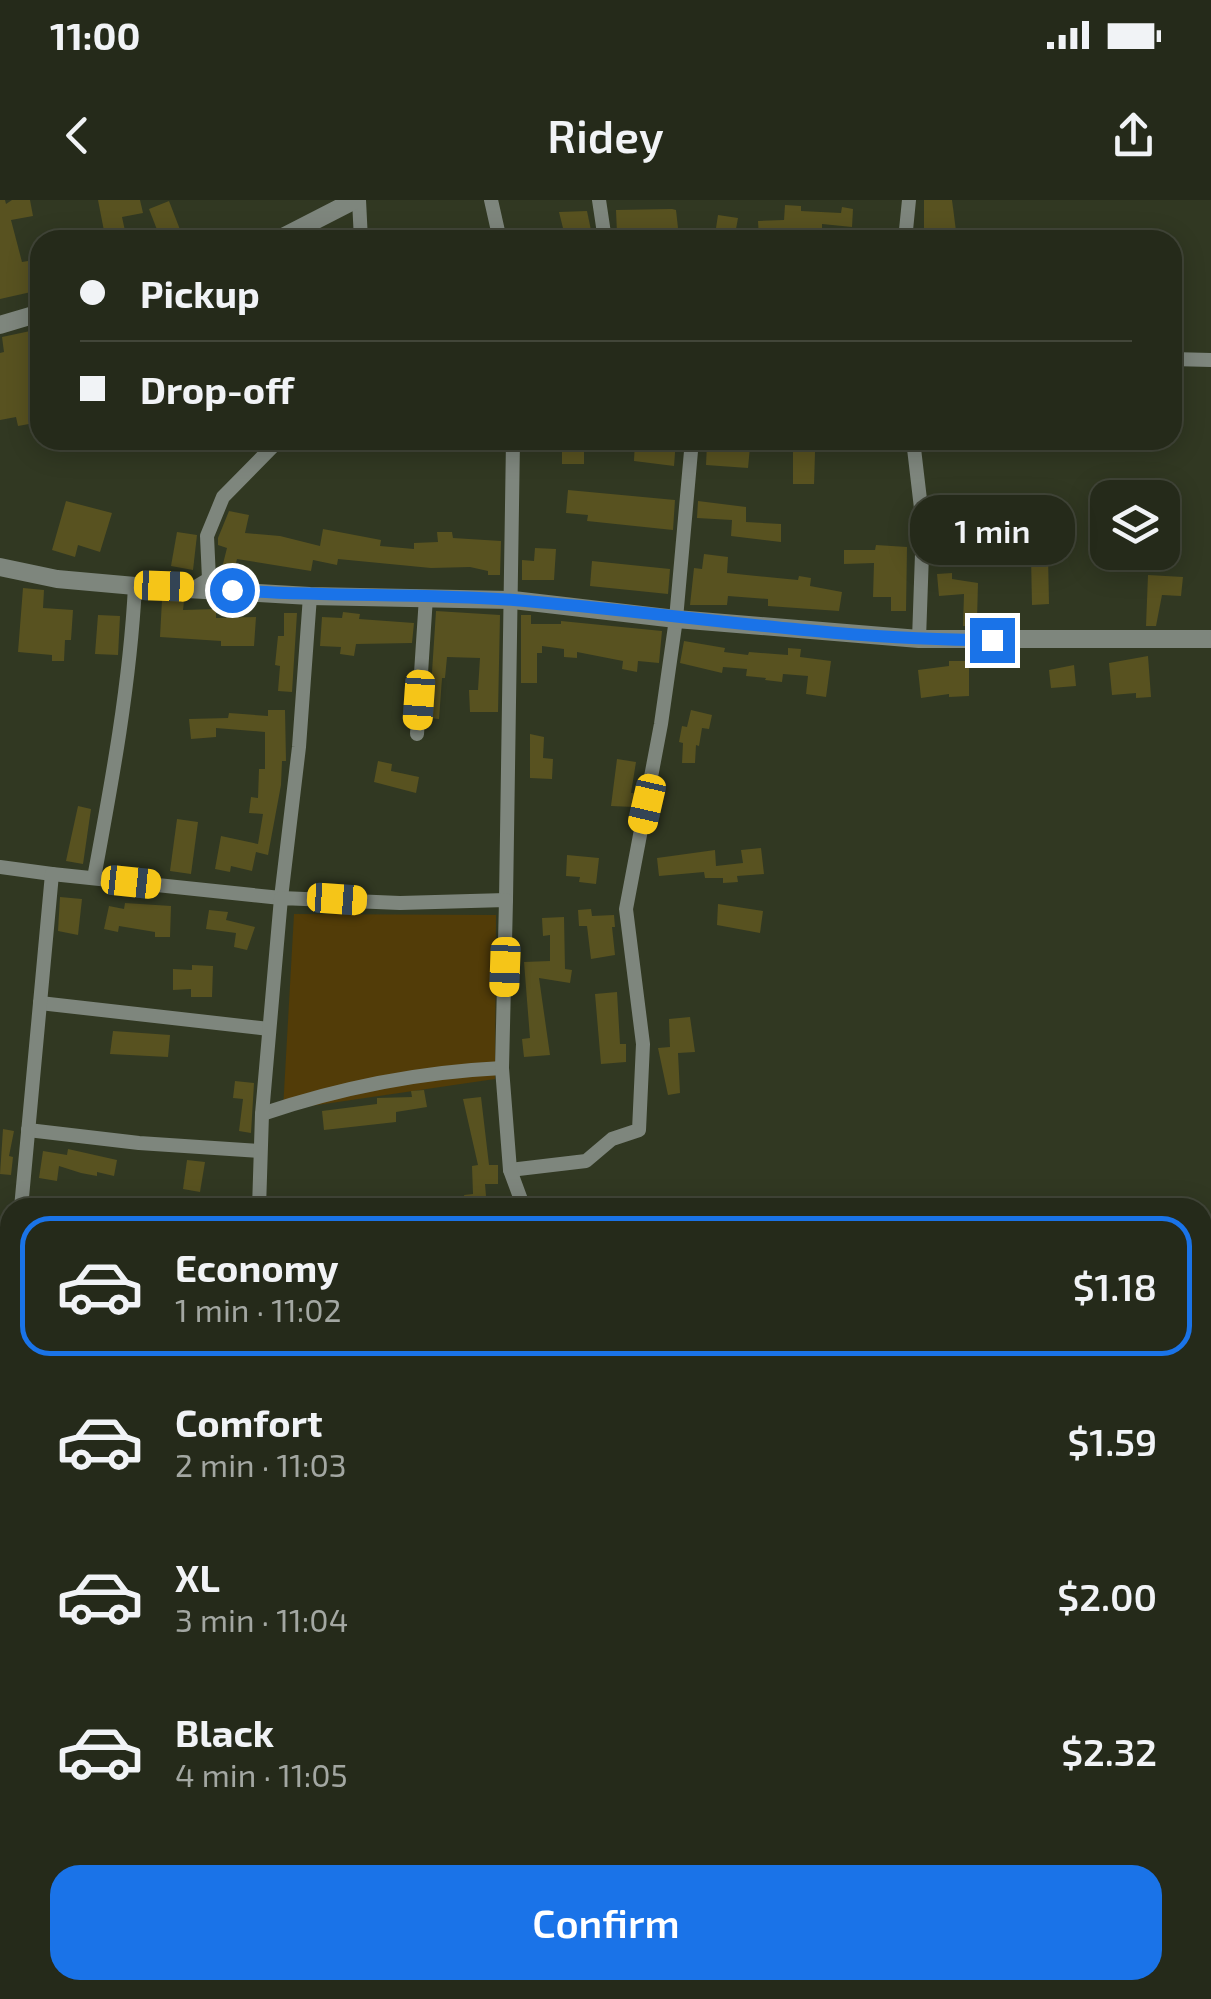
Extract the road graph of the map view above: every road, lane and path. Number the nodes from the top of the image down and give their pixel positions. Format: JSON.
{"nodes":[{"id":1,"x":357,"y":200,"type":"edge"},
{"id":2,"x":492,"y":200,"type":"edge"},
{"id":3,"x":599,"y":200,"type":"edge"},
{"id":4,"x":909,"y":200,"type":"edge"},
{"id":5,"x":296,"y":230,"type":"edge"},
{"id":6,"x":360,"y":230,"type":"edge"},
{"id":7,"x":498,"y":230,"type":"edge"},
{"id":8,"x":604,"y":230,"type":"edge"},
{"id":9,"x":906,"y":230,"type":"edge"},
{"id":10,"x":30,"y":316,"type":"edge"},
{"id":11,"x":0,"y":325,"type":"edge"},
{"id":12,"x":1182,"y":360,"type":"edge"},
{"id":13,"x":1211,"y":360,"type":"edge"},
{"id":14,"x":269,"y":450,"type":"edge"},
{"id":15,"x":513,"y":450,"type":"edge"},
{"id":16,"x":691,"y":450,"type":"edge"},
{"id":17,"x":914,"y":450,"type":"edge"},
{"id":18,"x":0,"y":567,"type":"edge"},
{"id":19,"x":135,"y":586,"type":"junction"},
{"id":20,"x":194,"y":588,"type":"junction"},
{"id":21,"x":310,"y":596,"type":"junction"},
{"id":22,"x":426,"y":597,"type":"junction"},
{"id":23,"x":513,"y":600,"type":"junction"},
{"id":24,"x":676,"y":618,"type":"junction"},
{"id":25,"x":1211,"y":639,"type":"edge"},
{"id":26,"x":919,"y":640,"type":"junction"},
{"id":27,"x":416,"y":734,"type":"dead end"},
{"id":28,"x":0,"y":867,"type":"edge"},
{"id":29,"x":52,"y":874,"type":"junction"},
{"id":30,"x":94,"y":878,"type":"junction"},
{"id":31,"x":281,"y":898,"type":"junction"},
{"id":32,"x":506,"y":900,"type":"junction"},
{"id":33,"x":40,"y":1003,"type":"junction"},
{"id":34,"x":269,"y":1030,"type":"junction"},
{"id":35,"x":502,"y":1068,"type":"junction"},
{"id":36,"x":262,"y":1114,"type":"junction"},
{"id":37,"x":28,"y":1130,"type":"junction"},
{"id":38,"x":260,"y":1151,"type":"junction"},
{"id":39,"x":510,"y":1170,"type":"junction"},
{"id":40,"x":22,"y":1198,"type":"edge"},
{"id":41,"x":259,"y":1198,"type":"edge"},
{"id":42,"x":520,"y":1198,"type":"edge"}],
"edges":[{"from":1,"to":5,"type":"street"},
{"from":1,"to":6,"type":"street"},
{"from":2,"to":7,"type":"street"},
{"from":3,"to":8,"type":"street"},
{"from":4,"to":9,"type":"street"},
{"from":10,"to":11,"type":"street"},
{"from":12,"to":13,"type":"street"},
{"from":14,"to":20,"type":"street"},
{"from":15,"to":23,"type":"street"},
{"from":16,"to":24,"type":"street"},
{"from":17,"to":26,"type":"street"},
{"from":18,"to":19,"type":"street"},
{"from":19,"to":20,"type":"street"},
{"from":19,"to":30,"type":"street"},
{"from":20,"to":21,"type":"street"},
{"from":21,"to":22,"type":"street"},
{"from":21,"to":31,"type":"street"},
{"from":22,"to":23,"type":"street"},
{"from":22,"to":27,"type":"street"},
{"from":23,"to":24,"type":"street"},
{"from":23,"to":32,"type":"street"},
{"from":24,"to":26,"type":"street"},
{"from":24,"to":39,"type":"street"},
{"from":25,"to":26,"type":"street"},
{"from":28,"to":29,"type":"street"},
{"from":29,"to":30,"type":"street"},
{"from":29,"to":33,"type":"street"},
{"from":30,"to":31,"type":"street"},
{"from":31,"to":32,"type":"street"},
{"from":31,"to":34,"type":"street"},
{"from":32,"to":35,"type":"street"},
{"from":33,"to":34,"type":"street"},
{"from":33,"to":37,"type":"street"},
{"from":34,"to":36,"type":"street"},
{"from":35,"to":36,"type":"street"},
{"from":35,"to":39,"type":"street"},
{"from":36,"to":38,"type":"street"},
{"from":37,"to":38,"type":"street"},
{"from":37,"to":40,"type":"street"},
{"from":38,"to":41,"type":"street"},
{"from":39,"to":42,"type":"street"}]}
